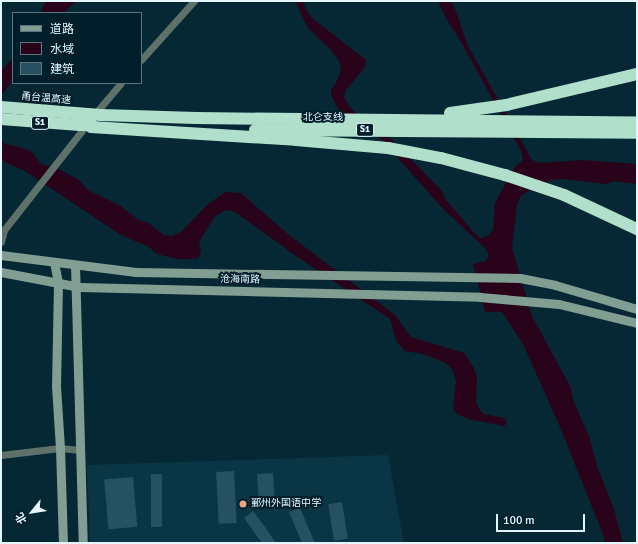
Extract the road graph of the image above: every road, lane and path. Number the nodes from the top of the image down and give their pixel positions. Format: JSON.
{"nodes":[{"id":1,"x":194,"y":1,"type":"edge"},
{"id":2,"x":142,"y":59,"type":"edge"},
{"id":3,"x":637,"y":68,"type":"edge"},
{"id":4,"x":637,"y":74,"type":"edge"},
{"id":5,"x":613,"y":79,"type":"junction"},
{"id":6,"x":120,"y":84,"type":"edge"},
{"id":7,"x":2,"y":111,"type":"edge"},
{"id":8,"x":196,"y":118,"type":"junction"},
{"id":9,"x":637,"y":122,"type":"edge"},
{"id":10,"x":86,"y":123,"type":"junction"},
{"id":11,"x":637,"y":133,"type":"edge"},
{"id":12,"x":608,"y":215,"type":"junction"},
{"id":13,"x":637,"y":223,"type":"edge"},
{"id":14,"x":637,"y":229,"type":"edge"},
{"id":15,"x":1,"y":242,"type":"edge"},
{"id":16,"x":1,"y":255,"type":"edge"},
{"id":17,"x":54,"y":262,"type":"junction"},
{"id":18,"x":75,"y":265,"type":"junction"},
{"id":19,"x":1,"y":272,"type":"edge"},
{"id":20,"x":58,"y":283,"type":"junction"},
{"id":21,"x":76,"y":286,"type":"junction"},
{"id":22,"x":637,"y":309,"type":"edge"},
{"id":23,"x":637,"y":323,"type":"edge"},
{"id":24,"x":60,"y":448,"type":"junction"},
{"id":25,"x":80,"y":450,"type":"junction"},
{"id":26,"x":1,"y":455,"type":"edge"},
{"id":27,"x":63,"y":543,"type":"edge"},
{"id":28,"x":82,"y":543,"type":"edge"}],
"edges":[{"from":1,"to":2,"type":"street"},
{"from":3,"to":5,"type":"highway"},
{"from":4,"to":5,"type":"highway"},
{"from":5,"to":8,"type":"highway"},
{"from":6,"to":15,"type":"street"},
{"from":7,"to":10,"type":"highway","name":"甬台温高速","number":"S1"},
{"from":7,"to":10,"type":"highway","name":"甬台温高速","number":"S1"},
{"from":8,"to":9,"type":"highway","name":"北仑支线","number":"S1"},
{"from":8,"to":10,"type":"highway","name":"北仑支线","number":"S1","bridge":true},
{"from":10,"to":11,"type":"highway","name":"北仑支线","number":"S1"},
{"from":10,"to":12,"type":"highway"},
{"from":12,"to":13,"type":"highway"},
{"from":12,"to":14,"type":"highway"},
{"from":16,"to":17,"type":"main road","name":"沧海南路"},
{"from":17,"to":18,"type":"main road","name":"沧海南路"},
{"from":17,"to":20,"type":"main road"},
{"from":18,"to":21,"type":"main road"},
{"from":18,"to":22,"type":"main road","name":"沧海南路"},
{"from":19,"to":20,"type":"main road","name":"沧海南路"},
{"from":20,"to":21,"type":"main road","name":"沧海南路"},
{"from":20,"to":24,"type":"main road"},
{"from":21,"to":23,"type":"main road","name":"沧海南路"},
{"from":21,"to":25,"type":"main road"},
{"from":24,"to":25,"type":"street"},
{"from":24,"to":26,"type":"street"},
{"from":24,"to":27,"type":"main road"},
{"from":25,"to":28,"type":"main road"}]}
